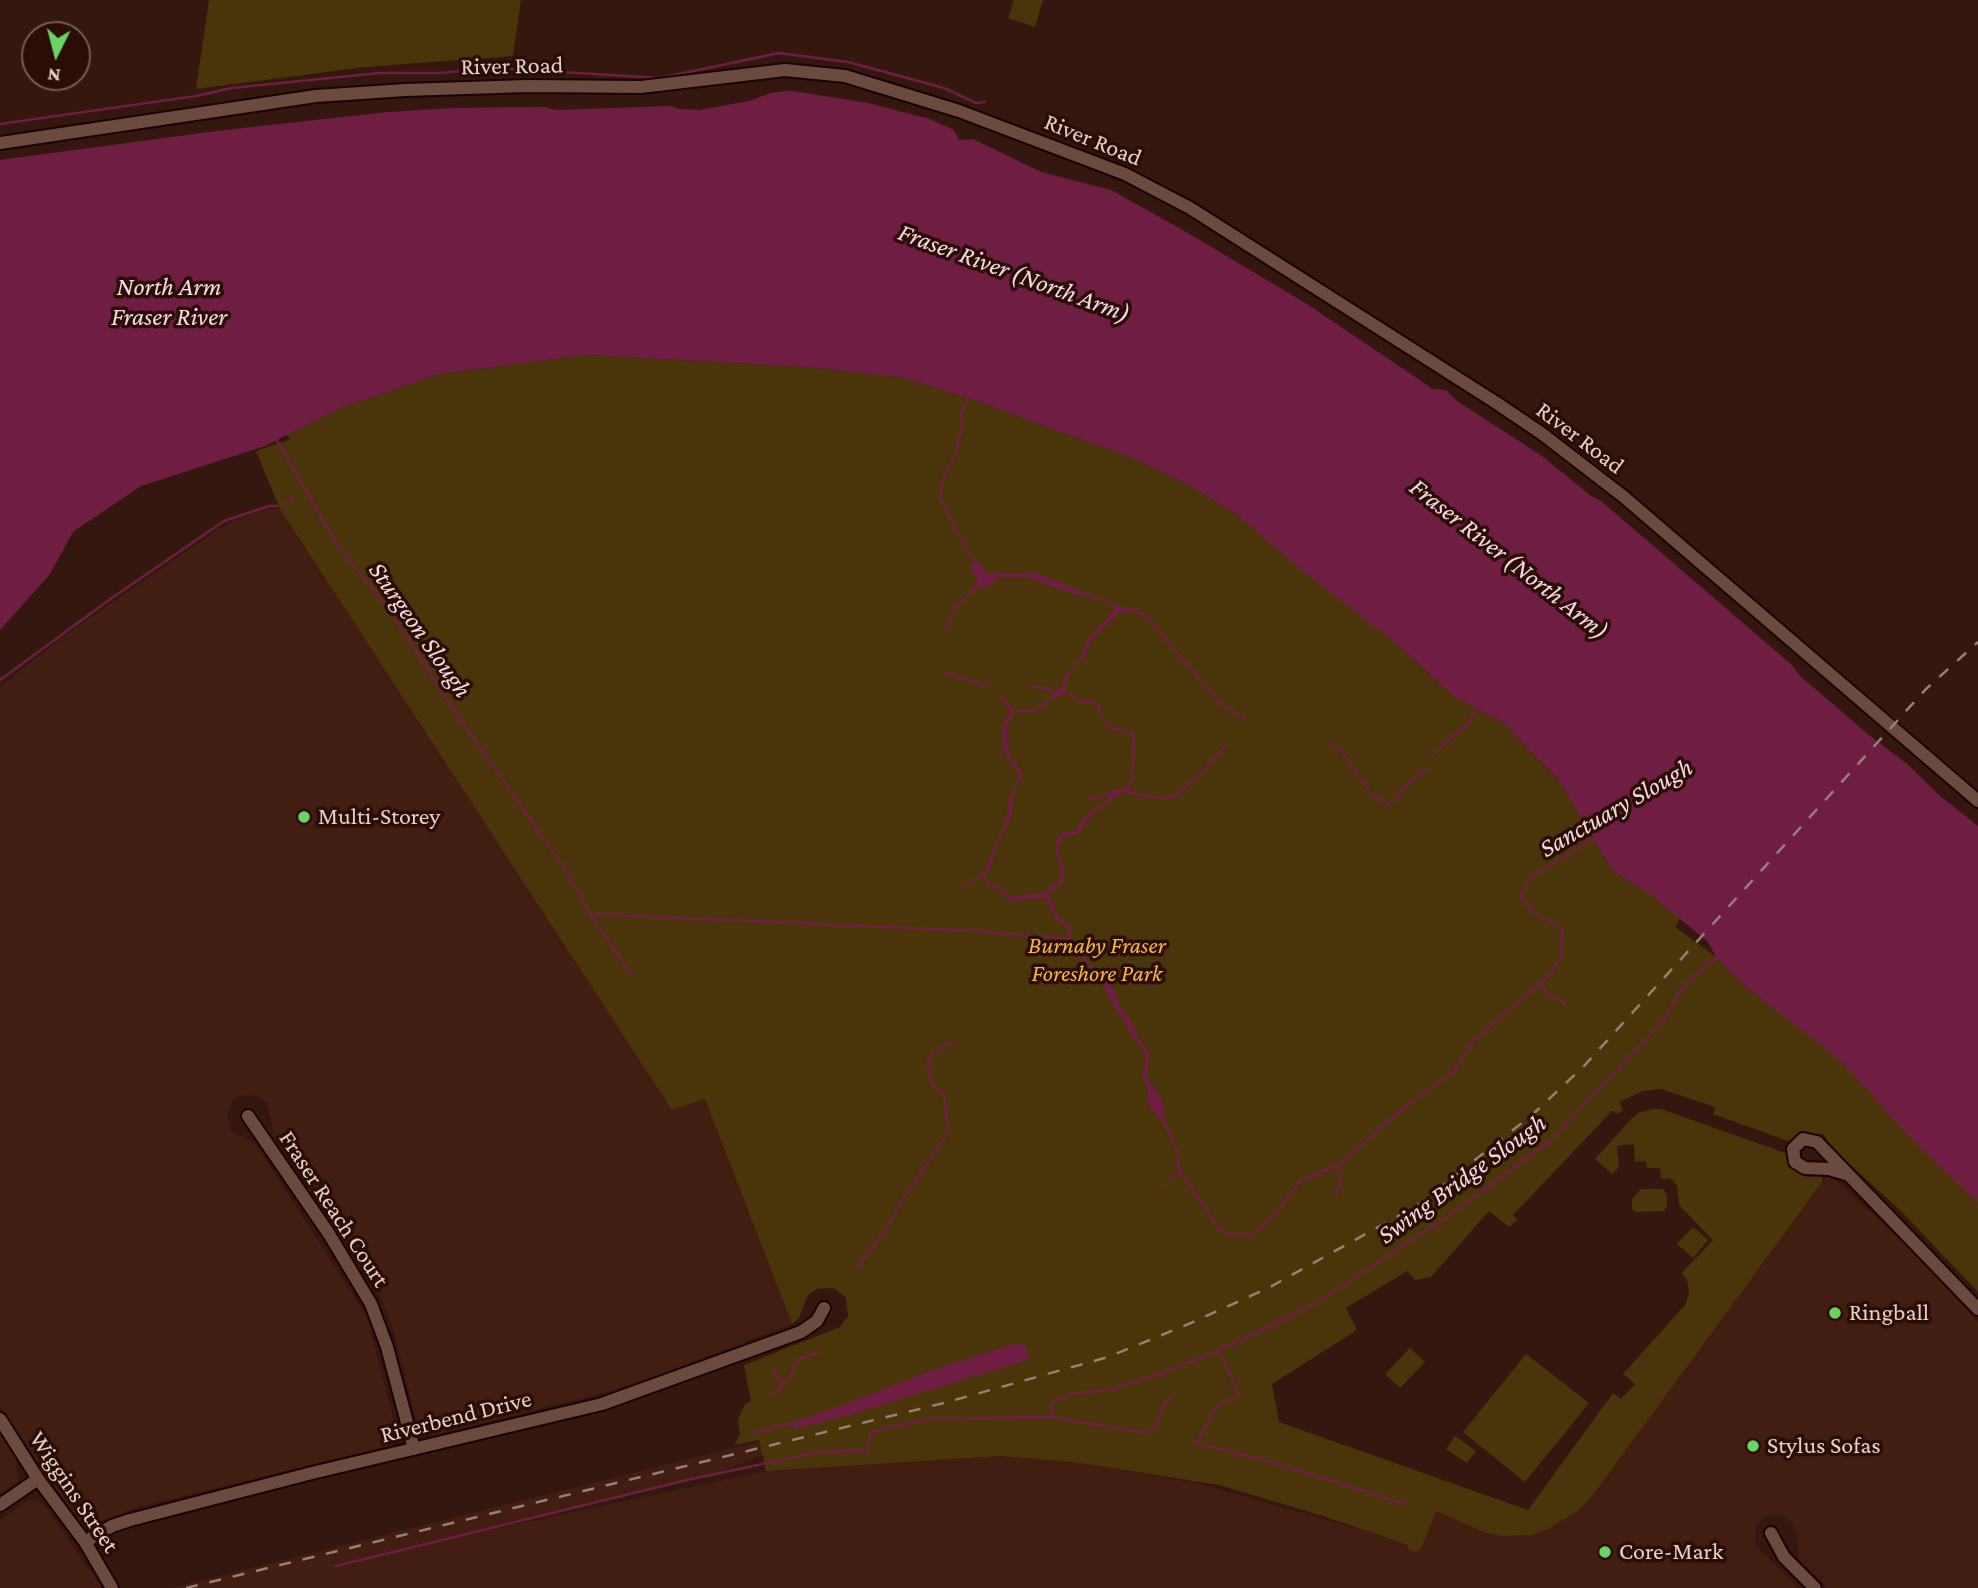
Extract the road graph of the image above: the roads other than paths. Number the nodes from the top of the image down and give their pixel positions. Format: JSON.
{"nodes":[{"id":1,"x":0,"y":143,"type":"edge"},
{"id":2,"x":1978,"y":801,"type":"edge"},
{"id":3,"x":248,"y":1116,"type":"dead end"},
{"id":4,"x":1846,"y":1174,"type":"dead end"},
{"id":5,"x":824,"y":1308,"type":"dead end"},
{"id":6,"x":1978,"y":1309,"type":"edge"},
{"id":7,"x":0,"y":1419,"type":"edge"},
{"id":8,"x":414,"y":1449,"type":"junction"},
{"id":9,"x":38,"y":1479,"type":"junction"},
{"id":10,"x":0,"y":1505,"type":"edge"},
{"id":11,"x":1771,"y":1533,"type":"dead end"},
{"id":12,"x":85,"y":1542,"type":"junction"},
{"id":13,"x":112,"y":1588,"type":"edge"},
{"id":14,"x":1815,"y":1588,"type":"edge"}],
"edges":[{"from":1,"to":2,"type":"street","name":"River Road"},
{"from":3,"to":8,"type":"street","name":"Fraser Reach Court"},
{"from":4,"to":6,"type":"street"},
{"from":5,"to":8,"type":"street","name":"Riverbend Drive"},
{"from":7,"to":9,"type":"street","name":"Wiggins Street"},
{"from":8,"to":12,"type":"street","name":"Riverbend Drive"},
{"from":9,"to":10,"type":"street"},
{"from":9,"to":12,"type":"street","name":"Wiggins Street"},
{"from":11,"to":14,"type":"street"},
{"from":12,"to":13,"type":"street","name":"Wiggins Street"}]}
